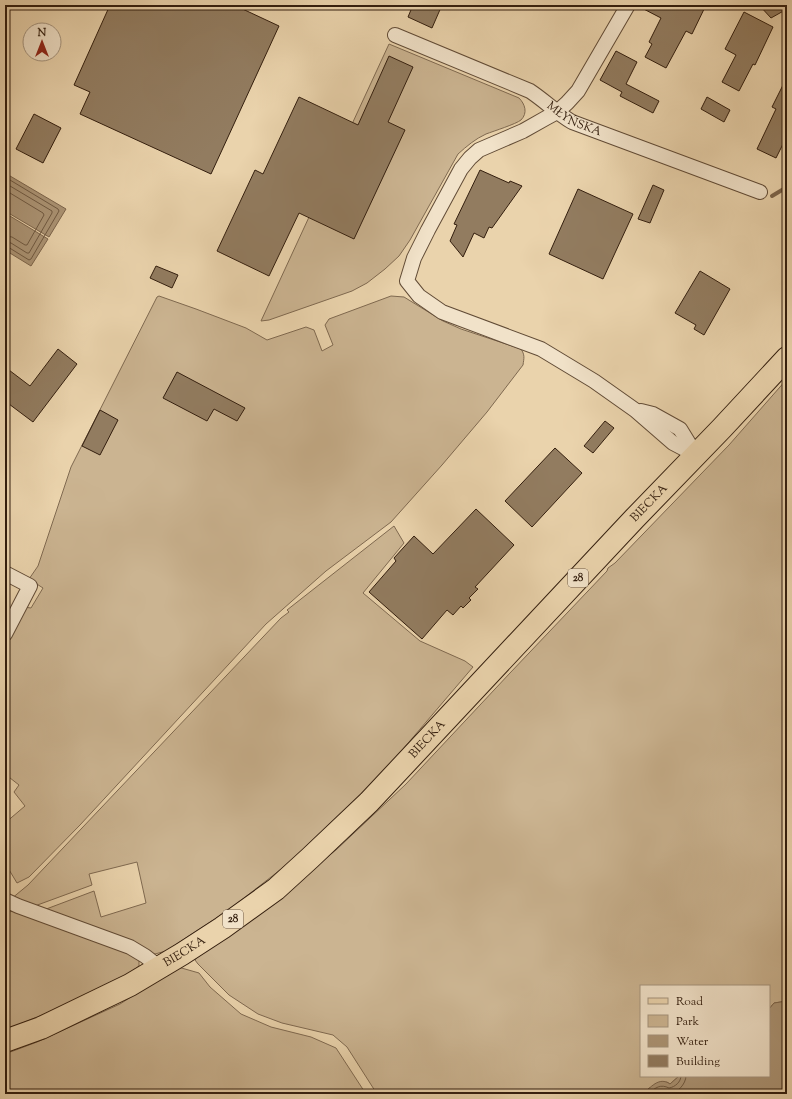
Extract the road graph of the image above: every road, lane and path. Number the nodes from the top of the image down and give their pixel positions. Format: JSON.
{"nodes":[{"id":1,"x":628,"y":5,"type":"edge"},
{"id":2,"x":395,"y":36,"type":"dead end"},
{"id":3,"x":557,"y":112,"type":"junction"},
{"id":4,"x":760,"y":192,"type":"dead end"},
{"id":5,"x":787,"y":358,"type":"edge"},
{"id":6,"x":696,"y":455,"type":"junction"},
{"id":7,"x":5,"y":573,"type":"edge"},
{"id":8,"x":5,"y":634,"type":"edge"},
{"id":9,"x":5,"y":900,"type":"edge"},
{"id":10,"x":12,"y":905,"type":"edge"},
{"id":11,"x":159,"y":967,"type":"junction"},
{"id":12,"x":5,"y":1041,"type":"edge"}],
"edges":[{"from":1,"to":3,"type":"street"},
{"from":2,"to":3,"type":"street","name":"MŁYŃSKA"},
{"from":3,"to":4,"type":"street","name":"MŁYŃSKA"},
{"from":3,"to":6,"type":"street"},
{"from":5,"to":6,"type":"main road","name":"BIECKA","number":"28"},
{"from":6,"to":11,"type":"main road","name":"BIECKA","number":"28"},
{"from":7,"to":8,"type":"street"},
{"from":9,"to":10,"type":"street"},
{"from":10,"to":11,"type":"street"},
{"from":11,"to":12,"type":"main road","name":"BIECKA","number":"28"}]}
